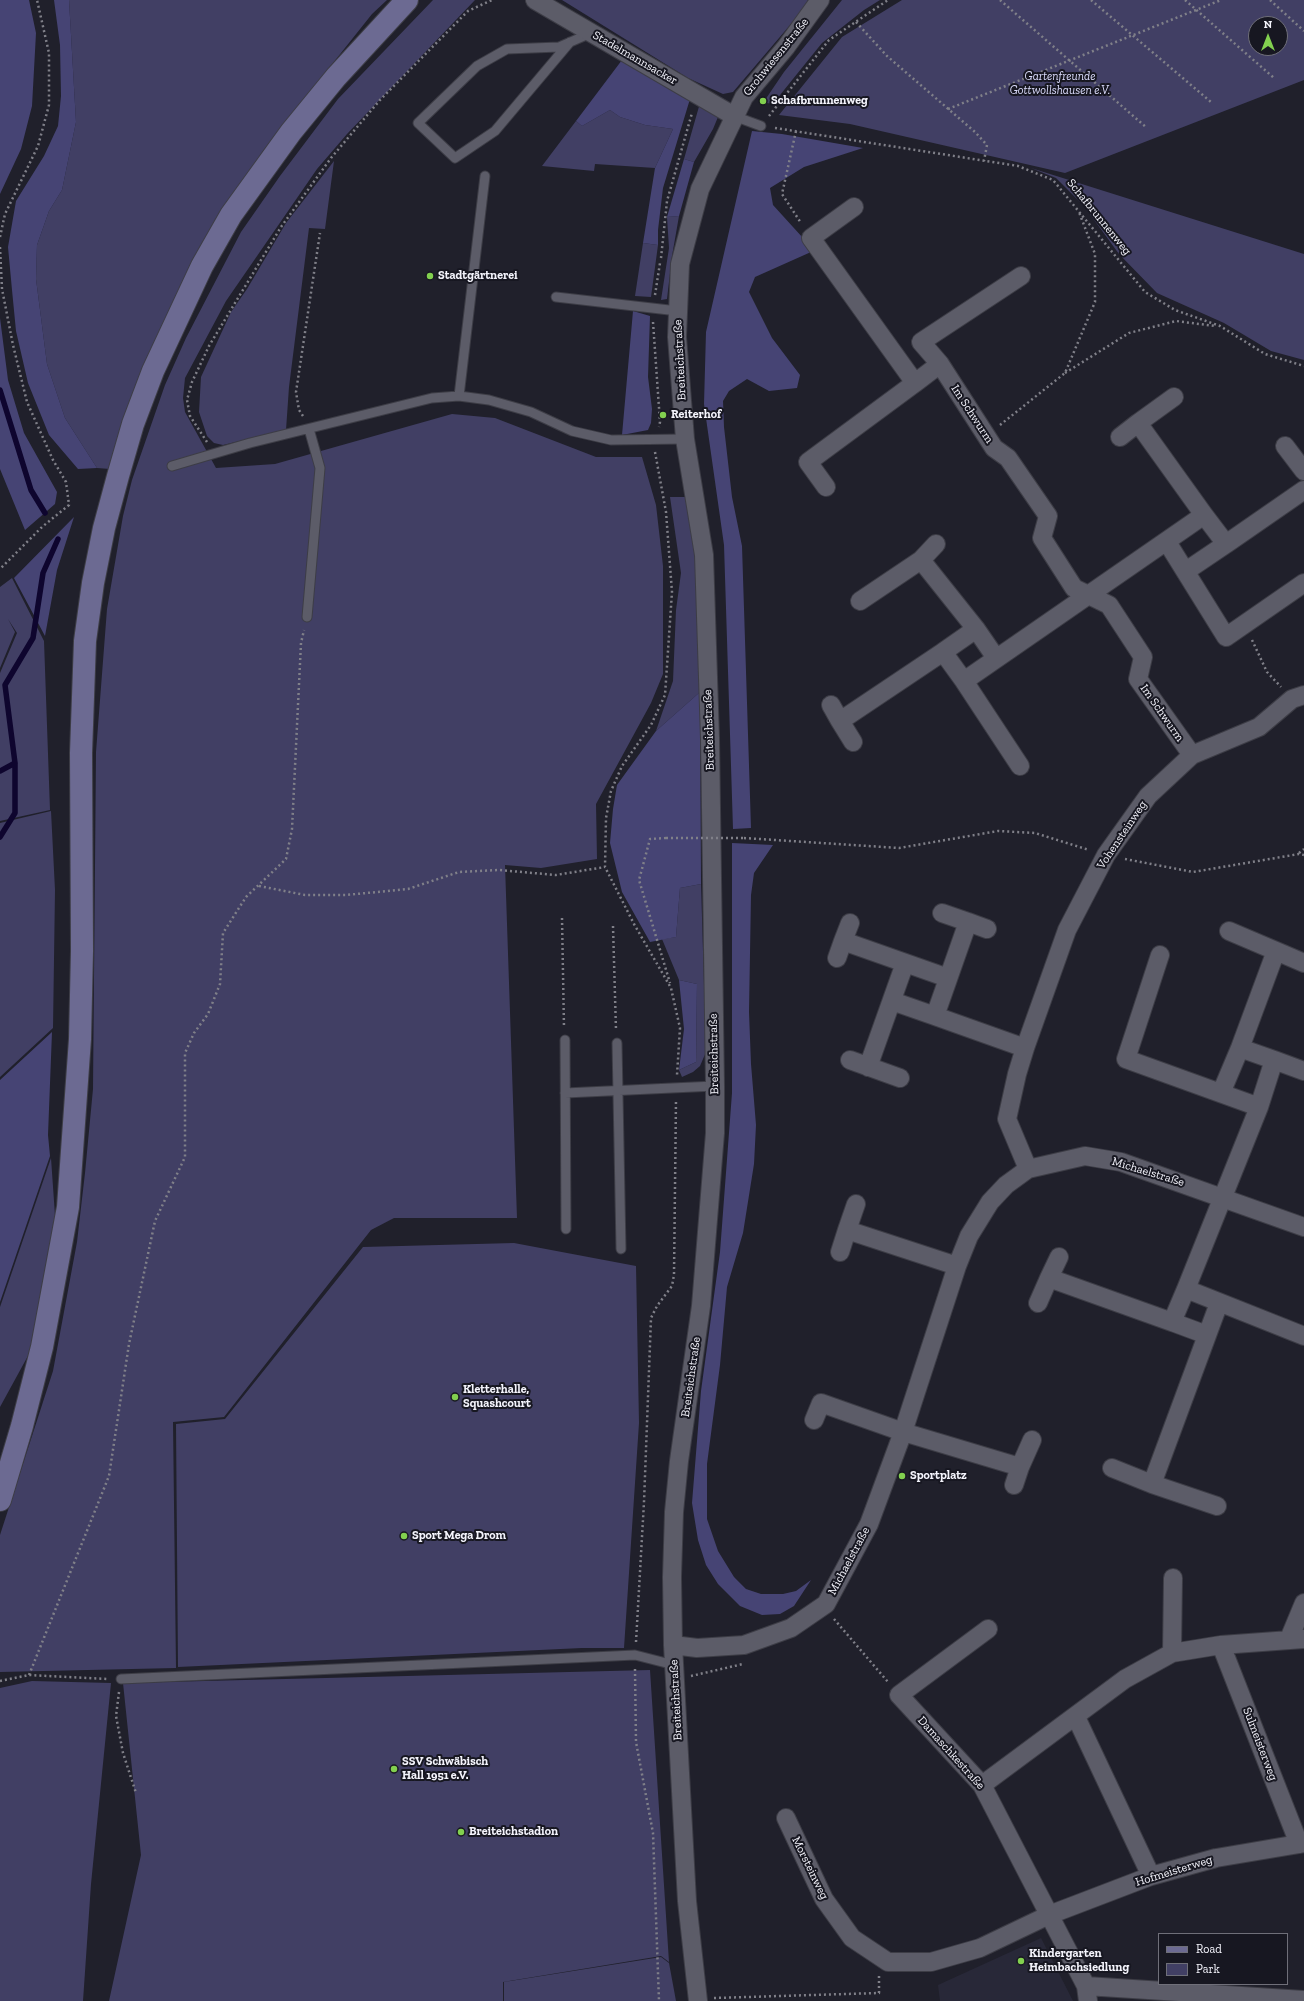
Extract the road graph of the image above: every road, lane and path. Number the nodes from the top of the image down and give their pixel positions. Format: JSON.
{"nodes":[{"id":1,"x":36,"y":0,"type":"edge"},
{"id":2,"x":407,"y":0,"type":"edge"},
{"id":3,"x":492,"y":0,"type":"edge"},
{"id":4,"x":535,"y":0,"type":"edge"},
{"id":5,"x":820,"y":0,"type":"edge"},
{"id":6,"x":888,"y":0,"type":"edge"},
{"id":7,"x":1000,"y":0,"type":"edge"},
{"id":8,"x":1091,"y":0,"type":"edge"},
{"id":9,"x":1185,"y":0,"type":"edge"},
{"id":10,"x":1221,"y":0,"type":"edge"},
{"id":11,"x":1270,"y":0,"type":"edge"},
{"id":12,"x":1197,"y":10,"type":"junction"},
{"id":13,"x":856,"y":22,"type":"junction"},
{"id":14,"x":1304,"y":31,"type":"edge"},
{"id":15,"x":591,"y":33,"type":"junction"},
{"id":16,"x":1134,"y":36,"type":"junction"},
{"id":17,"x":570,"y":42,"type":"junction"},
{"id":18,"x":1070,"y":61,"type":"junction"},
{"id":19,"x":1274,"y":78,"type":"dead end"},
{"id":20,"x":1211,"y":102,"type":"dead end"},
{"id":21,"x":948,"y":109,"type":"junction"},
{"id":22,"x":734,"y":116,"type":"junction"},
{"id":23,"x":761,"y":126,"type":"junction"},
{"id":24,"x":1147,"y":128,"type":"dead end"},
{"id":25,"x":796,"y":131,"type":"junction"},
{"id":26,"x":984,"y":160,"type":"junction"},
{"id":27,"x":485,"y":176,"type":"dead end"},
{"id":28,"x":854,"y":207,"type":"dead end"},
{"id":29,"x":1078,"y":210,"type":"junction"},
{"id":30,"x":320,"y":233,"type":"dead end"},
{"id":31,"x":0,"y":237,"type":"edge"},
{"id":32,"x":811,"y":238,"type":"junction"},
{"id":33,"x":0,"y":248,"type":"edge"},
{"id":34,"x":1021,"y":276,"type":"dead end"},
{"id":35,"x":556,"y":297,"type":"dead end"},
{"id":36,"x":678,"y":311,"type":"junction"},
{"id":37,"x":1220,"y":326,"type":"junction"},
{"id":38,"x":921,"y":342,"type":"junction"},
{"id":39,"x":896,"y":358,"type":"junction"},
{"id":40,"x":940,"y":364,"type":"junction"},
{"id":41,"x":1304,"y":366,"type":"edge"},
{"id":42,"x":1065,"y":373,"type":"junction"},
{"id":43,"x":915,"y":383,"type":"junction"},
{"id":44,"x":459,"y":396,"type":"junction"},
{"id":45,"x":1174,"y":397,"type":"dead end"},
{"id":46,"x":1138,"y":423,"type":"junction"},
{"id":47,"x":309,"y":429,"type":"junction"},
{"id":48,"x":987,"y":437,"type":"junction"},
{"id":49,"x":1120,"y":437,"type":"dead end"},
{"id":50,"x":685,"y":439,"type":"junction"},
{"id":51,"x":653,"y":440,"type":"junction"},
{"id":52,"x":1285,"y":446,"type":"dead end"},
{"id":53,"x":215,"y":453,"type":"junction"},
{"id":54,"x":172,"y":466,"type":"dead end"},
{"id":55,"x":1304,"y":470,"type":"edge"},
{"id":56,"x":826,"y":487,"type":"dead end"},
{"id":57,"x":1304,"y":490,"type":"edge"},
{"id":58,"x":1204,"y":515,"type":"junction"},
{"id":59,"x":1167,"y":542,"type":"junction"},
{"id":60,"x":936,"y":544,"type":"dead end"},
{"id":61,"x":1226,"y":544,"type":"junction"},
{"id":62,"x":921,"y":560,"type":"junction"},
{"id":63,"x":0,"y":569,"type":"edge"},
{"id":64,"x":1186,"y":571,"type":"junction"},
{"id":65,"x":1304,"y":583,"type":"edge"},
{"id":66,"x":1089,"y":595,"type":"junction"},
{"id":67,"x":860,"y":601,"type":"dead end"},
{"id":68,"x":307,"y":616,"type":"joint"},
{"id":69,"x":1245,"y":624,"type":"junction"},
{"id":70,"x":976,"y":629,"type":"junction"},
{"id":71,"x":943,"y":652,"type":"junction"},
{"id":72,"x":996,"y":658,"type":"junction"},
{"id":73,"x":964,"y":681,"type":"junction"},
{"id":74,"x":1298,"y":697,"type":"edge"},
{"id":75,"x":831,"y":705,"type":"dead end"},
{"id":76,"x":840,"y":721,"type":"junction"},
{"id":77,"x":854,"y":742,"type":"dead end"},
{"id":78,"x":1192,"y":755,"type":"junction"},
{"id":79,"x":1020,"y":766,"type":"dead end"},
{"id":80,"x":1304,"y":850,"type":"edge"},
{"id":81,"x":1299,"y":854,"type":"junction"},
{"id":82,"x":1106,"y":855,"type":"junction"},
{"id":83,"x":1304,"y":855,"type":"edge"},
{"id":84,"x":605,"y":867,"type":"junction"},
{"id":85,"x":258,"y":886,"type":"junction"},
{"id":86,"x":942,"y":913,"type":"dead end"},
{"id":87,"x":562,"y":918,"type":"dead end"},
{"id":88,"x":968,"y":922,"type":"junction"},
{"id":89,"x":850,"y":923,"type":"dead end"},
{"id":90,"x":613,"y":926,"type":"dead end"},
{"id":91,"x":987,"y":929,"type":"dead end"},
{"id":92,"x":1229,"y":931,"type":"dead end"},
{"id":93,"x":843,"y":941,"type":"junction"},
{"id":94,"x":1276,"y":951,"type":"junction"},
{"id":95,"x":1160,"y":956,"type":"dead end"},
{"id":96,"x":837,"y":958,"type":"dead end"},
{"id":97,"x":1304,"y":962,"type":"edge"},
{"id":98,"x":905,"y":963,"type":"junction"},
{"id":99,"x":948,"y":978,"type":"junction"},
{"id":100,"x":671,"y":988,"type":"junction"},
{"id":101,"x":892,"y":1001,"type":"junction"},
{"id":102,"x":935,"y":1016,"type":"junction"},
{"id":103,"x":565,"y":1040,"type":"joint"},
{"id":104,"x":617,"y":1043,"type":"joint"},
{"id":105,"x":1025,"y":1048,"type":"junction"},
{"id":106,"x":1240,"y":1048,"type":"junction"},
{"id":107,"x":850,"y":1060,"type":"dead end"},
{"id":108,"x":1274,"y":1060,"type":"junction"},
{"id":109,"x":868,"y":1067,"type":"junction"},
{"id":110,"x":1304,"y":1071,"type":"edge"},
{"id":111,"x":900,"y":1078,"type":"dead end"},
{"id":112,"x":715,"y":1086,"type":"junction"},
{"id":113,"x":676,"y":1087,"type":"junction"},
{"id":114,"x":617,"y":1089,"type":"junction"},
{"id":115,"x":1221,"y":1092,"type":"junction"},
{"id":116,"x":565,"y":1093,"type":"junction"},
{"id":117,"x":1258,"y":1107,"type":"junction"},
{"id":118,"x":1028,"y":1169,"type":"junction"},
{"id":119,"x":1223,"y":1197,"type":"junction"},
{"id":120,"x":856,"y":1204,"type":"dead end"},
{"id":121,"x":1304,"y":1227,"type":"edge"},
{"id":122,"x":566,"y":1229,"type":"dead end"},
{"id":123,"x":847,"y":1230,"type":"junction"},
{"id":124,"x":621,"y":1249,"type":"dead end"},
{"id":125,"x":840,"y":1252,"type":"dead end"},
{"id":126,"x":1059,"y":1257,"type":"dead end"},
{"id":127,"x":957,"y":1266,"type":"junction"},
{"id":128,"x":1049,"y":1278,"type":"junction"},
{"id":129,"x":1186,"y":1289,"type":"junction"},
{"id":130,"x":1038,"y":1303,"type":"dead end"},
{"id":131,"x":1220,"y":1303,"type":"junction"},
{"id":132,"x":1172,"y":1322,"type":"junction"},
{"id":133,"x":1207,"y":1335,"type":"junction"},
{"id":134,"x":1304,"y":1336,"type":"edge"},
{"id":135,"x":814,"y":1420,"type":"dead end"},
{"id":136,"x":903,"y":1432,"type":"junction"},
{"id":137,"x":1032,"y":1440,"type":"dead end"},
{"id":138,"x":1020,"y":1467,"type":"junction"},
{"id":139,"x":1112,"y":1468,"type":"dead end"},
{"id":140,"x":1152,"y":1484,"type":"junction"},
{"id":141,"x":1014,"y":1485,"type":"dead end"},
{"id":142,"x":0,"y":1500,"type":"edge"},
{"id":143,"x":1217,"y":1506,"type":"dead end"},
{"id":144,"x":1173,"y":1578,"type":"dead end"},
{"id":145,"x":1304,"y":1603,"type":"edge"},
{"id":146,"x":826,"y":1604,"type":"junction"},
{"id":147,"x":988,"y":1628,"type":"dead end"},
{"id":148,"x":1297,"y":1639,"type":"edge"},
{"id":149,"x":1221,"y":1644,"type":"junction"},
{"id":150,"x":673,"y":1645,"type":"junction"},
{"id":151,"x":1172,"y":1653,"type":"junction"},
{"id":152,"x":635,"y":1655,"type":"junction"},
{"id":153,"x":674,"y":1665,"type":"junction"},
{"id":154,"x":29,"y":1675,"type":"junction"},
{"id":155,"x":121,"y":1679,"type":"junction"},
{"id":156,"x":0,"y":1681,"type":"edge"},
{"id":157,"x":899,"y":1695,"type":"junction"},
{"id":158,"x":1076,"y":1717,"type":"junction"},
{"id":159,"x":982,"y":1785,"type":"junction"},
{"id":160,"x":136,"y":1793,"type":"dead end"},
{"id":161,"x":786,"y":1818,"type":"dead end"},
{"id":162,"x":1301,"y":1843,"type":"edge"},
{"id":163,"x":1151,"y":1876,"type":"junction"},
{"id":164,"x":1049,"y":1916,"type":"junction"},
{"id":165,"x":879,"y":1956,"type":"junction"},
{"id":166,"x":1087,"y":1994,"type":"edge"},
{"id":167,"x":698,"y":2000,"type":"edge"},
{"id":168,"x":1304,"y":2000,"type":"edge"},
{"id":169,"x":659,"y":2001,"type":"edge"}],
"edges":[{"from":1,"to":31,"type":"path"},
{"from":2,"to":142,"type":"main road"},
{"from":3,"to":53,"type":"path"},
{"from":4,"to":15,"type":"street","name":"Stadelmannsacker"},
{"from":5,"to":22,"type":"street","name":"Grohwiesenstraße"},
{"from":6,"to":13,"type":"path"},
{"from":7,"to":18,"type":"path"},
{"from":8,"to":16,"type":"path"},
{"from":9,"to":12,"type":"path"},
{"from":10,"to":12,"type":"path"},
{"from":11,"to":14,"type":"path"},
{"from":12,"to":16,"type":"path"},
{"from":12,"to":19,"type":"path"},
{"from":13,"to":21,"type":"path"},
{"from":13,"to":23,"type":"path"},
{"from":15,"to":17,"type":"lane"},
{"from":15,"to":22,"type":"street","name":"Stadelmannsacker"},
{"from":16,"to":18,"type":"path"},
{"from":16,"to":20,"type":"path"},
{"from":17,"to":17,"type":"lane"},
{"from":18,"to":21,"type":"path"},
{"from":18,"to":24,"type":"path"},
{"from":21,"to":26,"type":"path"},
{"from":22,"to":23,"type":"lane"},
{"from":22,"to":36,"type":"street","name":"Breiteichstraße"},
{"from":23,"to":25,"type":"path","name":"Schafbrunnenweg"},
{"from":25,"to":26,"type":"path","name":"Schafbrunnenweg"},
{"from":25,"to":32,"type":"path"},
{"from":26,"to":29,"type":"path","name":"Schafbrunnenweg"},
{"from":27,"to":44,"type":"lane"},
{"from":28,"to":32,"type":"street"},
{"from":29,"to":37,"type":"path","name":"Schafbrunnenweg"},
{"from":29,"to":42,"type":"path"},
{"from":30,"to":47,"type":"path"},
{"from":32,"to":39,"type":"street"},
{"from":33,"to":63,"type":"path"},
{"from":34,"to":38,"type":"street"},
{"from":35,"to":36,"type":"lane"},
{"from":36,"to":50,"type":"street","name":"Breiteichstraße"},
{"from":37,"to":41,"type":"path","name":"Schafbrunnenweg"},
{"from":37,"to":42,"type":"path"},
{"from":38,"to":39,"type":"street"},
{"from":38,"to":40,"type":"street","name":"Im Schwurm"},
{"from":39,"to":43,"type":"street"},
{"from":40,"to":43,"type":"street"},
{"from":40,"to":48,"type":"street","name":"Im Schwurm"},
{"from":42,"to":48,"type":"path"},
{"from":43,"to":56,"type":"street"},
{"from":44,"to":47,"type":"lane"},
{"from":44,"to":51,"type":"lane"},
{"from":45,"to":46,"type":"street"},
{"from":46,"to":49,"type":"street"},
{"from":46,"to":58,"type":"street"},
{"from":47,"to":53,"type":"lane"},
{"from":47,"to":68,"type":"lane"},
{"from":48,"to":66,"type":"street","name":"Im Schwurm"},
{"from":50,"to":51,"type":"lane"},
{"from":50,"to":112,"type":"street","name":"Breiteichstraße"},
{"from":51,"to":84,"type":"path"},
{"from":52,"to":55,"type":"street"},
{"from":53,"to":54,"type":"lane"},
{"from":57,"to":61,"type":"street"},
{"from":58,"to":59,"type":"street"},
{"from":58,"to":61,"type":"street"},
{"from":59,"to":64,"type":"street"},
{"from":59,"to":66,"type":"street"},
{"from":60,"to":62,"type":"street"},
{"from":61,"to":64,"type":"street"},
{"from":62,"to":67,"type":"street"},
{"from":62,"to":70,"type":"street"},
{"from":64,"to":69,"type":"street"},
{"from":65,"to":69,"type":"street"},
{"from":66,"to":72,"type":"street"},
{"from":66,"to":78,"type":"street","name":"Im Schwurm"},
{"from":68,"to":85,"type":"path"},
{"from":69,"to":74,"type":"path"},
{"from":70,"to":71,"type":"street"},
{"from":70,"to":72,"type":"street"},
{"from":71,"to":73,"type":"street"},
{"from":71,"to":76,"type":"street"},
{"from":72,"to":73,"type":"street"},
{"from":73,"to":79,"type":"street"},
{"from":74,"to":78,"type":"street","name":"Vohensteinweg"},
{"from":75,"to":76,"type":"street"},
{"from":76,"to":77,"type":"street"},
{"from":78,"to":82,"type":"street","name":"Vohensteinweg"},
{"from":80,"to":81,"type":"path"},
{"from":81,"to":82,"type":"path"},
{"from":81,"to":83,"type":"path"},
{"from":82,"to":100,"type":"path","bridge":true},
{"from":82,"to":105,"type":"street","name":"Vohensteinweg"},
{"from":84,"to":85,"type":"path"},
{"from":84,"to":100,"type":"path"},
{"from":85,"to":154,"type":"path"},
{"from":86,"to":88,"type":"street"},
{"from":87,"to":103,"type":"path"},
{"from":88,"to":91,"type":"street"},
{"from":88,"to":99,"type":"street"},
{"from":89,"to":93,"type":"street"},
{"from":90,"to":104,"type":"path"},
{"from":92,"to":94,"type":"street"},
{"from":93,"to":96,"type":"street"},
{"from":93,"to":98,"type":"street"},
{"from":94,"to":97,"type":"street"},
{"from":94,"to":106,"type":"street"},
{"from":95,"to":115,"type":"street"},
{"from":98,"to":99,"type":"street"},
{"from":98,"to":101,"type":"street"},
{"from":99,"to":102,"type":"street"},
{"from":100,"to":113,"type":"path"},
{"from":101,"to":102,"type":"street"},
{"from":101,"to":109,"type":"street"},
{"from":102,"to":105,"type":"street"},
{"from":103,"to":116,"type":"lane"},
{"from":104,"to":114,"type":"lane"},
{"from":105,"to":118,"type":"street","name":"Vohensteinweg"},
{"from":106,"to":108,"type":"street"},
{"from":106,"to":115,"type":"street"},
{"from":107,"to":109,"type":"street"},
{"from":108,"to":110,"type":"street"},
{"from":108,"to":117,"type":"street"},
{"from":109,"to":111,"type":"street"},
{"from":112,"to":113,"type":"lane"},
{"from":112,"to":150,"type":"street","name":"Breiteichstraße"},
{"from":113,"to":114,"type":"lane"},
{"from":113,"to":152,"type":"path"},
{"from":114,"to":116,"type":"lane"},
{"from":114,"to":124,"type":"lane"},
{"from":115,"to":117,"type":"street"},
{"from":116,"to":122,"type":"lane"},
{"from":117,"to":119,"type":"street"},
{"from":118,"to":119,"type":"street","name":"Michaelstraße"},
{"from":118,"to":127,"type":"street","name":"Michaelstraße"},
{"from":119,"to":121,"type":"street","name":"Michaelstraße"},
{"from":119,"to":129,"type":"street"},
{"from":120,"to":123,"type":"street"},
{"from":123,"to":125,"type":"street"},
{"from":123,"to":127,"type":"street"},
{"from":126,"to":128,"type":"street"},
{"from":127,"to":136,"type":"street","name":"Michaelstraße"},
{"from":128,"to":130,"type":"street"},
{"from":128,"to":132,"type":"street"},
{"from":129,"to":131,"type":"street"},
{"from":129,"to":132,"type":"street"},
{"from":131,"to":133,"type":"street"},
{"from":131,"to":134,"type":"street"},
{"from":132,"to":133,"type":"street"},
{"from":133,"to":140,"type":"street"},
{"from":135,"to":136,"type":"street"},
{"from":136,"to":138,"type":"street"},
{"from":136,"to":146,"type":"street","name":"Michaelstraße"},
{"from":137,"to":138,"type":"street"},
{"from":138,"to":141,"type":"street"},
{"from":139,"to":140,"type":"street"},
{"from":140,"to":143,"type":"street"},
{"from":144,"to":151,"type":"street"},
{"from":145,"to":148,"type":"street"},
{"from":146,"to":150,"type":"street","name":"Michaelstraße"},
{"from":146,"to":157,"type":"path"},
{"from":147,"to":157,"type":"street"},
{"from":148,"to":149,"type":"street"},
{"from":149,"to":151,"type":"street"},
{"from":149,"to":162,"type":"street","name":"Sulmeisterweg"},
{"from":150,"to":153,"type":"street","name":"Breiteichstraße"},
{"from":151,"to":158,"type":"street"},
{"from":152,"to":153,"type":"lane"},
{"from":152,"to":155,"type":"lane"},
{"from":152,"to":169,"type":"path"},
{"from":153,"to":167,"type":"street","name":"Breiteichstraße"},
{"from":154,"to":155,"type":"path"},
{"from":154,"to":156,"type":"path"},
{"from":155,"to":160,"type":"path"},
{"from":157,"to":159,"type":"street","name":"Damaschkestraße"},
{"from":158,"to":159,"type":"street"},
{"from":158,"to":163,"type":"street"},
{"from":159,"to":164,"type":"street","name":"Damaschkestraße"},
{"from":161,"to":165,"type":"street","name":"Morsteinweg"},
{"from":162,"to":163,"type":"street","name":"Hofmeisterweg"},
{"from":163,"to":164,"type":"street","name":"Hofmeisterweg"},
{"from":164,"to":165,"type":"street","name":"Morsteinweg"},
{"from":164,"to":166,"type":"street","name":"Damaschkestraße"},
{"from":165,"to":167,"type":"path"},
{"from":166,"to":168,"type":"street"}]}
